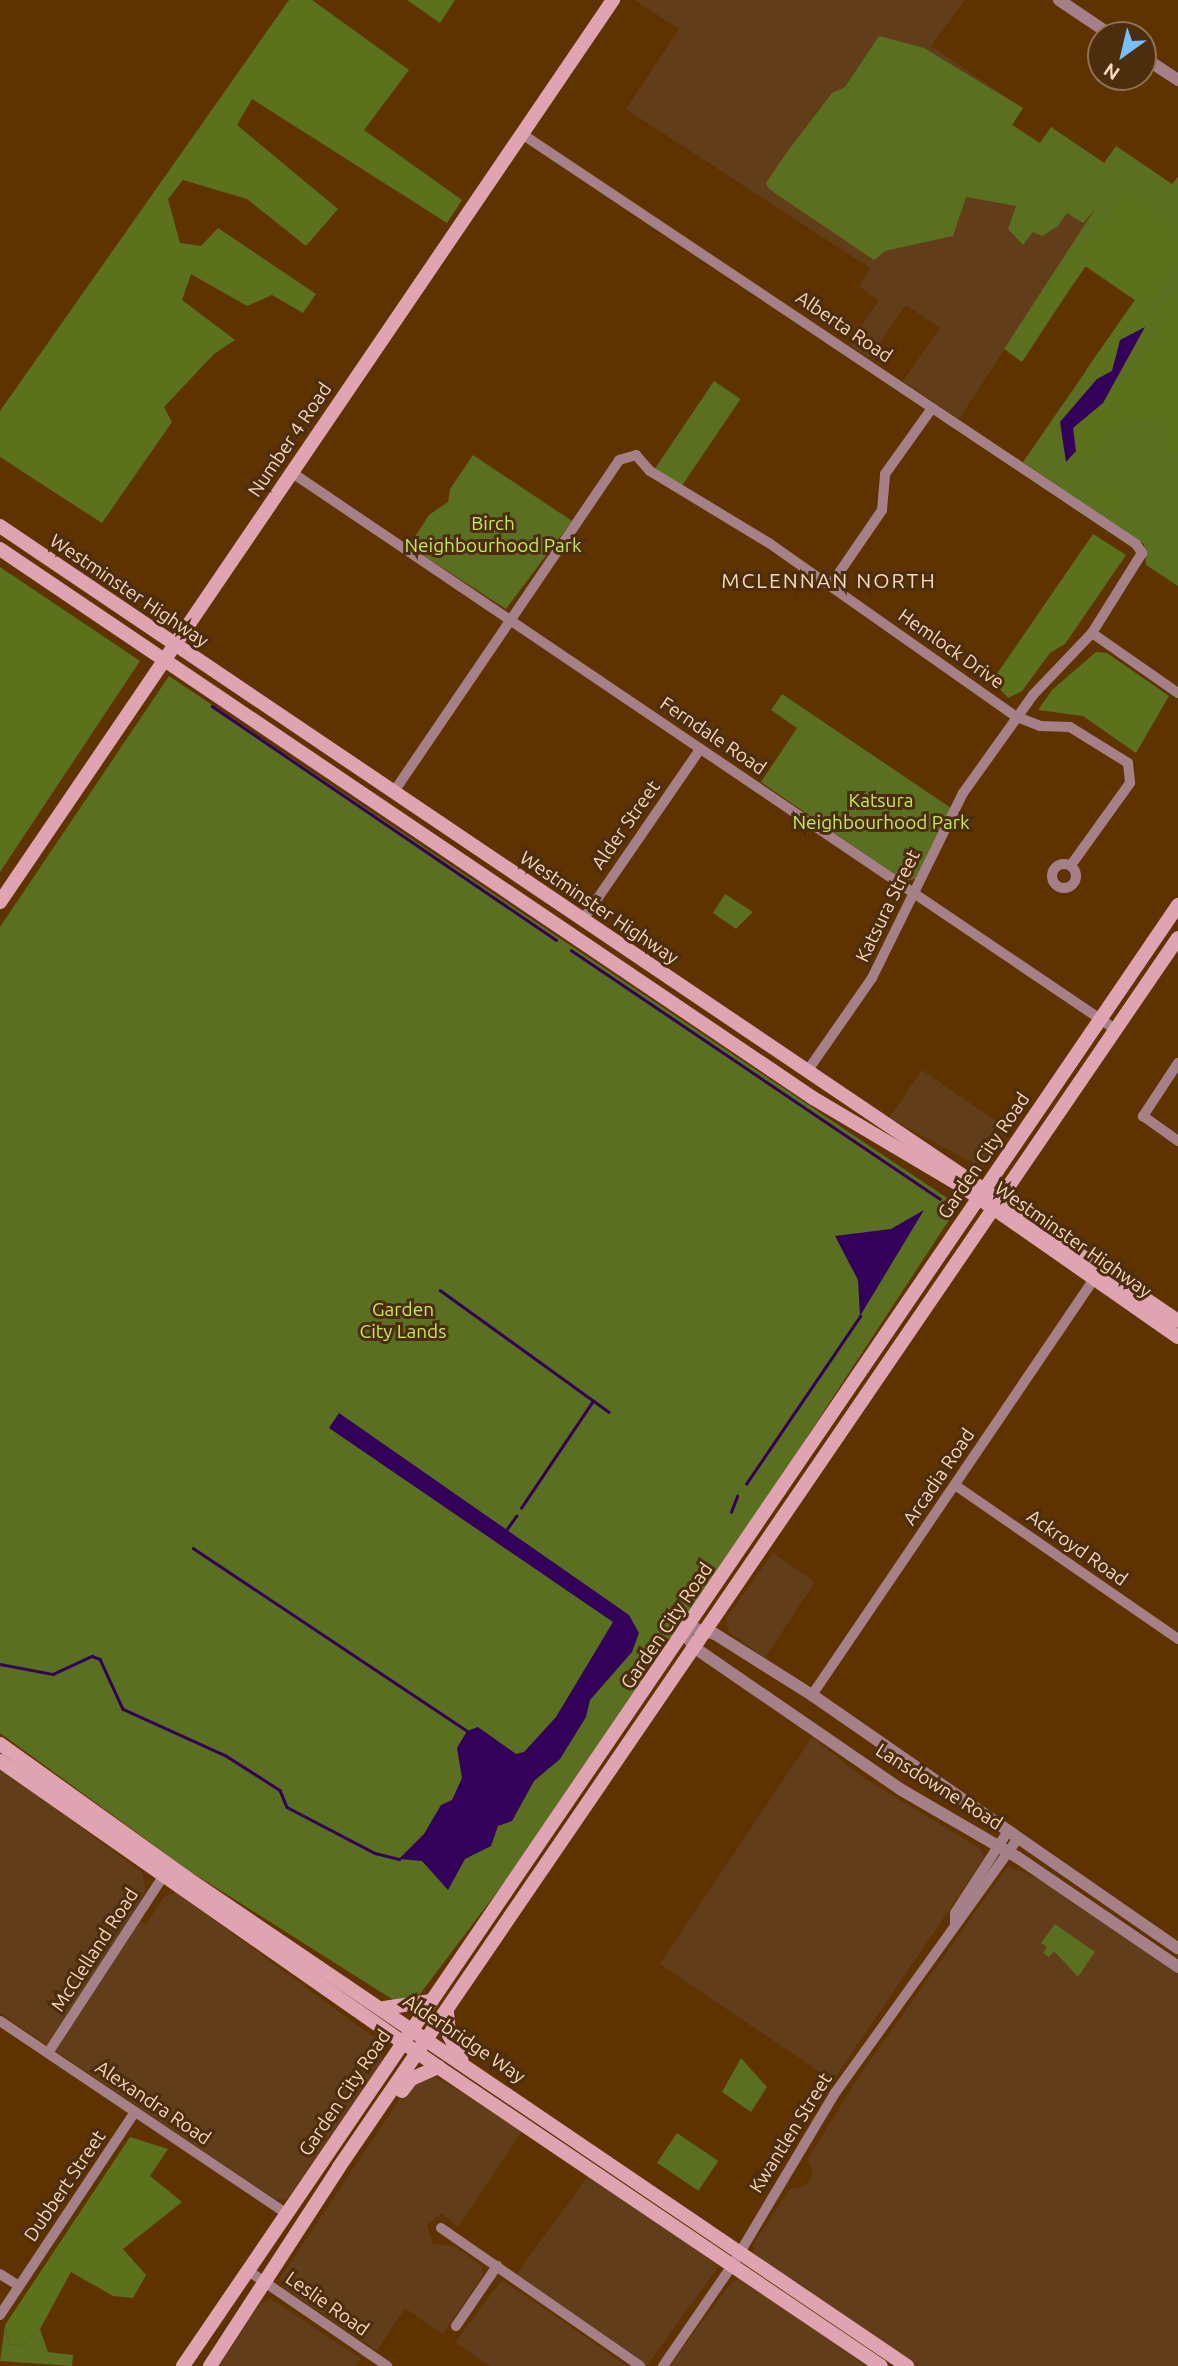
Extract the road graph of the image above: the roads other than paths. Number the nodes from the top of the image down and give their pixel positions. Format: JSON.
{"nodes":[{"id":1,"x":613,"y":0,"type":"edge"},
{"id":2,"x":1059,"y":0,"type":"edge"},
{"id":3,"x":1090,"y":21,"type":"edge"},
{"id":4,"x":1157,"y":66,"type":"edge"},
{"id":5,"x":1178,"y":80,"type":"edge"},
{"id":6,"x":522,"y":134,"type":"junction"},
{"id":7,"x":933,"y":408,"type":"junction"},
{"id":8,"x":291,"y":472,"type":"junction"},
{"id":9,"x":0,"y":526,"type":"edge"},
{"id":10,"x":0,"y":549,"type":"edge"},
{"id":11,"x":1142,"y":553,"type":"joint"},
{"id":12,"x":830,"y":586,"type":"junction"},
{"id":13,"x":509,"y":620,"type":"junction"},
{"id":14,"x":1091,"y":633,"type":"junction"},
{"id":15,"x":173,"y":644,"type":"junction"},
{"id":16,"x":163,"y":659,"type":"junction"},
{"id":17,"x":1178,"y":693,"type":"edge"},
{"id":18,"x":1017,"y":717,"type":"junction"},
{"id":19,"x":700,"y":749,"type":"junction"},
{"id":20,"x":393,"y":793,"type":"junction"},
{"id":21,"x":1071,"y":866,"type":"dead end"},
{"id":22,"x":911,"y":890,"type":"junction"},
{"id":23,"x":0,"y":902,"type":"edge"},
{"id":24,"x":1178,"y":905,"type":"edge"},
{"id":25,"x":582,"y":921,"type":"junction"},
{"id":26,"x":571,"y":935,"type":"junction"},
{"id":27,"x":1178,"y":938,"type":"edge"},
{"id":28,"x":1101,"y":1018,"type":"junction"},
{"id":29,"x":1115,"y":1029,"type":"junction"},
{"id":30,"x":1178,"y":1063,"type":"edge"},
{"id":31,"x":808,"y":1070,"type":"junction"},
{"id":32,"x":1178,"y":1140,"type":"edge"},
{"id":33,"x":989,"y":1197,"type":"junction"},
{"id":34,"x":1094,"y":1279,"type":"junction"},
{"id":35,"x":1178,"y":1321,"type":"edge"},
{"id":36,"x":1178,"y":1337,"type":"edge"},
{"id":37,"x":955,"y":1485,"type":"junction"},
{"id":38,"x":687,"y":1630,"type":"junction"},
{"id":39,"x":708,"y":1630,"type":"junction"},
{"id":40,"x":1178,"y":1639,"type":"edge"},
{"id":41,"x":695,"y":1648,"type":"junction"},
{"id":42,"x":812,"y":1695,"type":"junction"},
{"id":43,"x":0,"y":1744,"type":"edge"},
{"id":44,"x":0,"y":1761,"type":"edge"},
{"id":45,"x":1013,"y":1835,"type":"junction"},
{"id":46,"x":1003,"y":1849,"type":"junction"},
{"id":47,"x":167,"y":1871,"type":"junction"},
{"id":48,"x":1178,"y":1948,"type":"edge"},
{"id":49,"x":1178,"y":1966,"type":"edge"},
{"id":50,"x":431,"y":2001,"type":"junction"},
{"id":51,"x":384,"y":2008,"type":"junction"},
{"id":52,"x":447,"y":2012,"type":"junction"},
{"id":53,"x":0,"y":2021,"type":"edge"},
{"id":54,"x":412,"y":2028,"type":"junction"},
{"id":55,"x":428,"y":2039,"type":"junction"},
{"id":56,"x":402,"y":2042,"type":"junction"},
{"id":57,"x":48,"y":2053,"type":"junction"},
{"id":58,"x":418,"y":2053,"type":"junction"},
{"id":59,"x":463,"y":2063,"type":"junction"},
{"id":60,"x":438,"y":2067,"type":"junction"},
{"id":61,"x":135,"y":2112,"type":"junction"},
{"id":62,"x":315,"y":2209,"type":"junction"},
{"id":63,"x":286,"y":2213,"type":"junction"},
{"id":64,"x":441,"y":2228,"type":"dead end"},
{"id":65,"x":740,"y":2250,"type":"junction"},
{"id":66,"x":733,"y":2264,"type":"junction"},
{"id":67,"x":496,"y":2266,"type":"junction"},
{"id":68,"x":247,"y":2270,"type":"junction"},
{"id":69,"x":0,"y":2273,"type":"edge"},
{"id":70,"x":266,"y":2283,"type":"junction"},
{"id":71,"x":19,"y":2286,"type":"junction"},
{"id":72,"x":0,"y":2315,"type":"edge"},
{"id":73,"x":456,"y":2326,"type":"dead end"},
{"id":74,"x":183,"y":2366,"type":"edge"},
{"id":75,"x":210,"y":2366,"type":"edge"},
{"id":76,"x":387,"y":2366,"type":"edge"},
{"id":77,"x":640,"y":2366,"type":"edge"},
{"id":78,"x":663,"y":2366,"type":"edge"},
{"id":79,"x":881,"y":2366,"type":"edge"},
{"id":80,"x":907,"y":2366,"type":"edge"}],
"edges":[{"from":1,"to":6,"type":"main road","name":"Number 4 Road"},
{"from":2,"to":3,"type":"street"},
{"from":4,"to":5,"type":"street"},
{"from":6,"to":7,"type":"street","name":"Alberta Road"},
{"from":6,"to":8,"type":"main road","name":"Number 4 Road"},
{"from":7,"to":11,"type":"street","name":"Alberta Road"},
{"from":7,"to":12,"type":"street"},
{"from":8,"to":13,"type":"street","name":"Ferndale Road"},
{"from":8,"to":15,"type":"main road","name":"Number 4 Road"},
{"from":9,"to":15,"type":"main road","name":"Westminster Highway"},
{"from":10,"to":16,"type":"main road","name":"Westminster Highway"},
{"from":11,"to":14,"type":"street","name":"Katsura Street"},
{"from":12,"to":13,"type":"street","name":"Hemlock Drive"},
{"from":12,"to":18,"type":"street","name":"Hemlock Drive"},
{"from":13,"to":19,"type":"street","name":"Ferndale Road"},
{"from":13,"to":20,"type":"street"},
{"from":14,"to":17,"type":"street"},
{"from":14,"to":18,"type":"street","name":"Katsura Street"},
{"from":15,"to":16,"type":"main road","name":"Number 4 Road"},
{"from":15,"to":20,"type":"main road","name":"Westminster Highway"},
{"from":16,"to":23,"type":"main road","name":"Number 4 Road"},
{"from":16,"to":26,"type":"main road","name":"Westminster Highway"},
{"from":18,"to":21,"type":"street","name":"Hemlock Drive"},
{"from":18,"to":22,"type":"street","name":"Katsura Street"},
{"from":19,"to":22,"type":"street","name":"Ferndale Road"},
{"from":19,"to":25,"type":"street","name":"Alder Street"},
{"from":20,"to":25,"type":"main road","name":"Westminster Highway"},
{"from":22,"to":28,"type":"street","name":"Ferndale Road"},
{"from":22,"to":31,"type":"street","name":"Katsura Street"},
{"from":24,"to":28,"type":"main road","name":"Garden City Road"},
{"from":25,"to":26,"type":"main road"},
{"from":25,"to":31,"type":"main road","name":"Westminster Highway"},
{"from":26,"to":33,"type":"main road","name":"Westminster Highway"},
{"from":27,"to":29,"type":"main road","name":"Garden City Road"},
{"from":28,"to":29,"type":"street","name":"Ferndale Road"},
{"from":28,"to":33,"type":"main road","name":"Garden City Road"},
{"from":29,"to":33,"type":"main road","name":"Garden City Road"},
{"from":30,"to":32,"type":"street"},
{"from":31,"to":33,"type":"main road","name":"Westminster Highway"},
{"from":33,"to":34,"type":"main road","name":"Westminster Highway"},
{"from":33,"to":35,"type":"main road","name":"Westminster Highway"},
{"from":33,"to":38,"type":"main road","name":"Garden City Road"},
{"from":33,"to":39,"type":"main road","name":"Garden City Road"},
{"from":34,"to":36,"type":"main road","name":"Westminster Highway"},
{"from":34,"to":37,"type":"street","name":"Arcadia Road"},
{"from":37,"to":40,"type":"street","name":"Ackroyd Road"},
{"from":37,"to":42,"type":"street","name":"Arcadia Road"},
{"from":38,"to":39,"type":"street","name":"Lansdowne Road"},
{"from":38,"to":41,"type":"street","name":"Lansdowne Road"},
{"from":38,"to":50,"type":"main road","name":"Garden City Road"},
{"from":39,"to":41,"type":"main road","name":"Garden City Road"},
{"from":39,"to":42,"type":"street","name":"Lansdowne Road"},
{"from":41,"to":46,"type":"street","name":"Lansdowne Road"},
{"from":41,"to":52,"type":"main road","name":"Garden City Road"},
{"from":42,"to":45,"type":"street","name":"Lansdowne Road"},
{"from":43,"to":47,"type":"main road","name":"Alderbridge Way"},
{"from":44,"to":47,"type":"main road","name":"Alderbridge Way"},
{"from":45,"to":46,"type":"street","name":"Kwantlen Street"},
{"from":45,"to":48,"type":"street","name":"Lansdowne Road"},
{"from":46,"to":49,"type":"street","name":"Lansdowne Road"},
{"from":46,"to":65,"type":"street","name":"Kwantlen Street"},
{"from":47,"to":51,"type":"main road","name":"Alderbridge Way"},
{"from":47,"to":56,"type":"main road","name":"Alderbridge Way"},
{"from":47,"to":57,"type":"street","name":"McClelland Road"},
{"from":50,"to":51,"type":"main road"},
{"from":50,"to":54,"type":"main road","name":"Garden City Road"},
{"from":51,"to":54,"type":"main road","name":"Alderbridge Way"},
{"from":52,"to":55,"type":"main road","name":"Garden City Road"},
{"from":52,"to":59,"type":"main road"},
{"from":53,"to":57,"type":"street","name":"Alexandra Road"},
{"from":54,"to":55,"type":"main road","name":"Alderbridge Way"},
{"from":54,"to":56,"type":"main road","name":"Garden City Road"},
{"from":55,"to":58,"type":"main road","name":"Garden City Road"},
{"from":55,"to":59,"type":"main road","name":"Alderbridge Way"},
{"from":56,"to":58,"type":"main road","name":"Alderbridge Way"},
{"from":56,"to":63,"type":"main road","name":"Garden City Road"},
{"from":57,"to":61,"type":"street","name":"Alexandra Road"},
{"from":58,"to":60,"type":"main road","name":"Alderbridge Way"},
{"from":58,"to":62,"type":"main road","name":"Garden City Road"},
{"from":59,"to":65,"type":"main road","name":"Alderbridge Way"},
{"from":60,"to":62,"type":"main road"},
{"from":60,"to":66,"type":"main road","name":"Alderbridge Way"},
{"from":61,"to":63,"type":"street","name":"Alexandra Road"},
{"from":61,"to":71,"type":"street","name":"Dubbert Street"},
{"from":62,"to":70,"type":"main road","name":"Garden City Road"},
{"from":63,"to":68,"type":"main road","name":"Garden City Road"},
{"from":64,"to":67,"type":"street"},
{"from":65,"to":66,"type":"street","name":"Kwantlen Street"},
{"from":65,"to":80,"type":"main road","name":"Alderbridge Way"},
{"from":66,"to":78,"type":"street","name":"Kwantlen Street"},
{"from":66,"to":79,"type":"main road","name":"Alderbridge Way"},
{"from":67,"to":73,"type":"street"},
{"from":67,"to":77,"type":"street"},
{"from":68,"to":70,"type":"street","name":"Leslie Road"},
{"from":68,"to":74,"type":"main road","name":"Garden City Road"},
{"from":69,"to":71,"type":"street"},
{"from":70,"to":75,"type":"main road","name":"Garden City Road"},
{"from":70,"to":76,"type":"street","name":"Leslie Road"},
{"from":71,"to":72,"type":"street","name":"Dubbert Street"}]}
